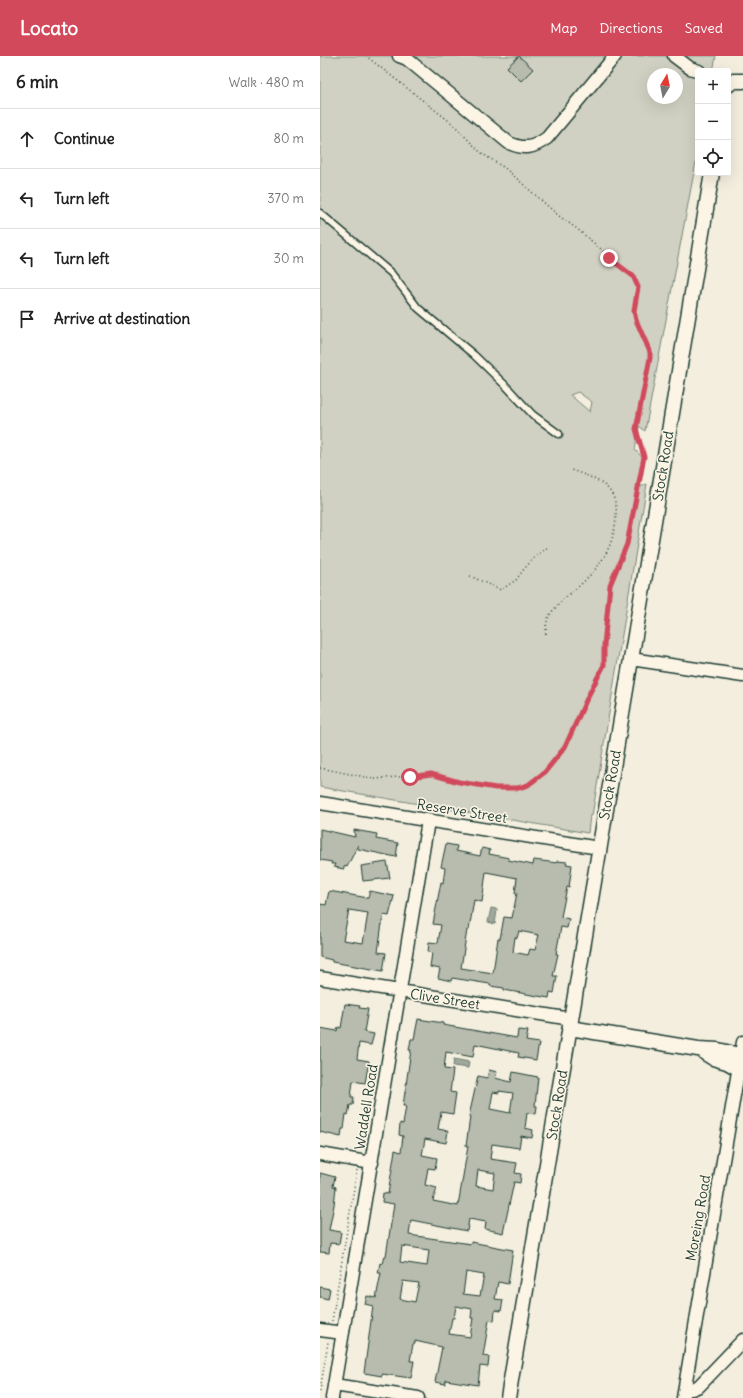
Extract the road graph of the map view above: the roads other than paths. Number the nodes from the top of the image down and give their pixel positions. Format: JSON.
{"nodes":[{"id":1,"x":399,"y":56,"type":"edge"},
{"id":2,"x":615,"y":56,"type":"edge"},
{"id":3,"x":674,"y":56,"type":"edge"},
{"id":4,"x":695,"y":70,"type":"edge"},
{"id":5,"x":743,"y":81,"type":"edge"},
{"id":6,"x":731,"y":83,"type":"edge"},
{"id":7,"x":712,"y":176,"type":"edge"},
{"id":8,"x":320,"y":213,"type":"edge"},
{"id":9,"x":559,"y":434,"type":"dead end"},
{"id":10,"x":631,"y":659,"type":"junction"},
{"id":11,"x":743,"y":676,"type":"edge"},
{"id":12,"x":320,"y":803,"type":"edge"},
{"id":13,"x":428,"y":821,"type":"junction"},
{"id":14,"x":599,"y":848,"type":"junction"},
{"id":15,"x":320,"y":978,"type":"edge"},
{"id":16,"x":400,"y":991,"type":"junction"},
{"id":17,"x":570,"y":1024,"type":"junction"},
{"id":18,"x":698,"y":1049,"type":"junction"},
{"id":19,"x":742,"y":1051,"type":"edge"},
{"id":20,"x":741,"y":1070,"type":"edge"},
{"id":21,"x":320,"y":1154,"type":"edge"},
{"id":22,"x":372,"y":1163,"type":"junction"},
{"id":23,"x":325,"y":1330,"type":"edge"},
{"id":24,"x":343,"y":1333,"type":"junction"},
{"id":25,"x":743,"y":1340,"type":"edge"},
{"id":26,"x":334,"y":1384,"type":"junction"},
{"id":27,"x":684,"y":1394,"type":"edge"},
{"id":28,"x":332,"y":1398,"type":"edge"},
{"id":29,"x":418,"y":1398,"type":"edge"},
{"id":30,"x":508,"y":1398,"type":"edge"}],
"edges":[{"from":1,"to":2,"type":"street"},
{"from":3,"to":4,"type":"street"},
{"from":5,"to":6,"type":"street"},
{"from":7,"to":10,"type":"street","name":"Stock Road"},
{"from":8,"to":9,"type":"lane"},
{"from":10,"to":11,"type":"street"},
{"from":10,"to":14,"type":"street","name":"Stock Road"},
{"from":12,"to":13,"type":"street","name":"Reserve Street"},
{"from":13,"to":14,"type":"street","name":"Reserve Street"},
{"from":13,"to":16,"type":"street","name":"Waddell Road"},
{"from":14,"to":17,"type":"street","name":"Stock Road"},
{"from":15,"to":16,"type":"street","name":"Clive Street"},
{"from":16,"to":17,"type":"street","name":"Clive Street"},
{"from":16,"to":22,"type":"street","name":"Waddell Road"},
{"from":17,"to":18,"type":"street","name":"Clive Street"},
{"from":17,"to":30,"type":"street","name":"Stock Road"},
{"from":18,"to":19,"type":"street","name":"Clive Street"},
{"from":18,"to":20,"type":"street","name":"Clive Street"},
{"from":19,"to":20,"type":"street","name":"Moreing Road"},
{"from":20,"to":27,"type":"street","name":"Moreing Road"},
{"from":21,"to":22,"type":"street"},
{"from":22,"to":24,"type":"street","name":"Waddell Road"},
{"from":23,"to":24,"type":"street"},
{"from":24,"to":26,"type":"street","name":"Waddell Road"},
{"from":25,"to":27,"type":"street"},
{"from":26,"to":28,"type":"street","name":"Waddell Road"},
{"from":26,"to":29,"type":"street"}]}
